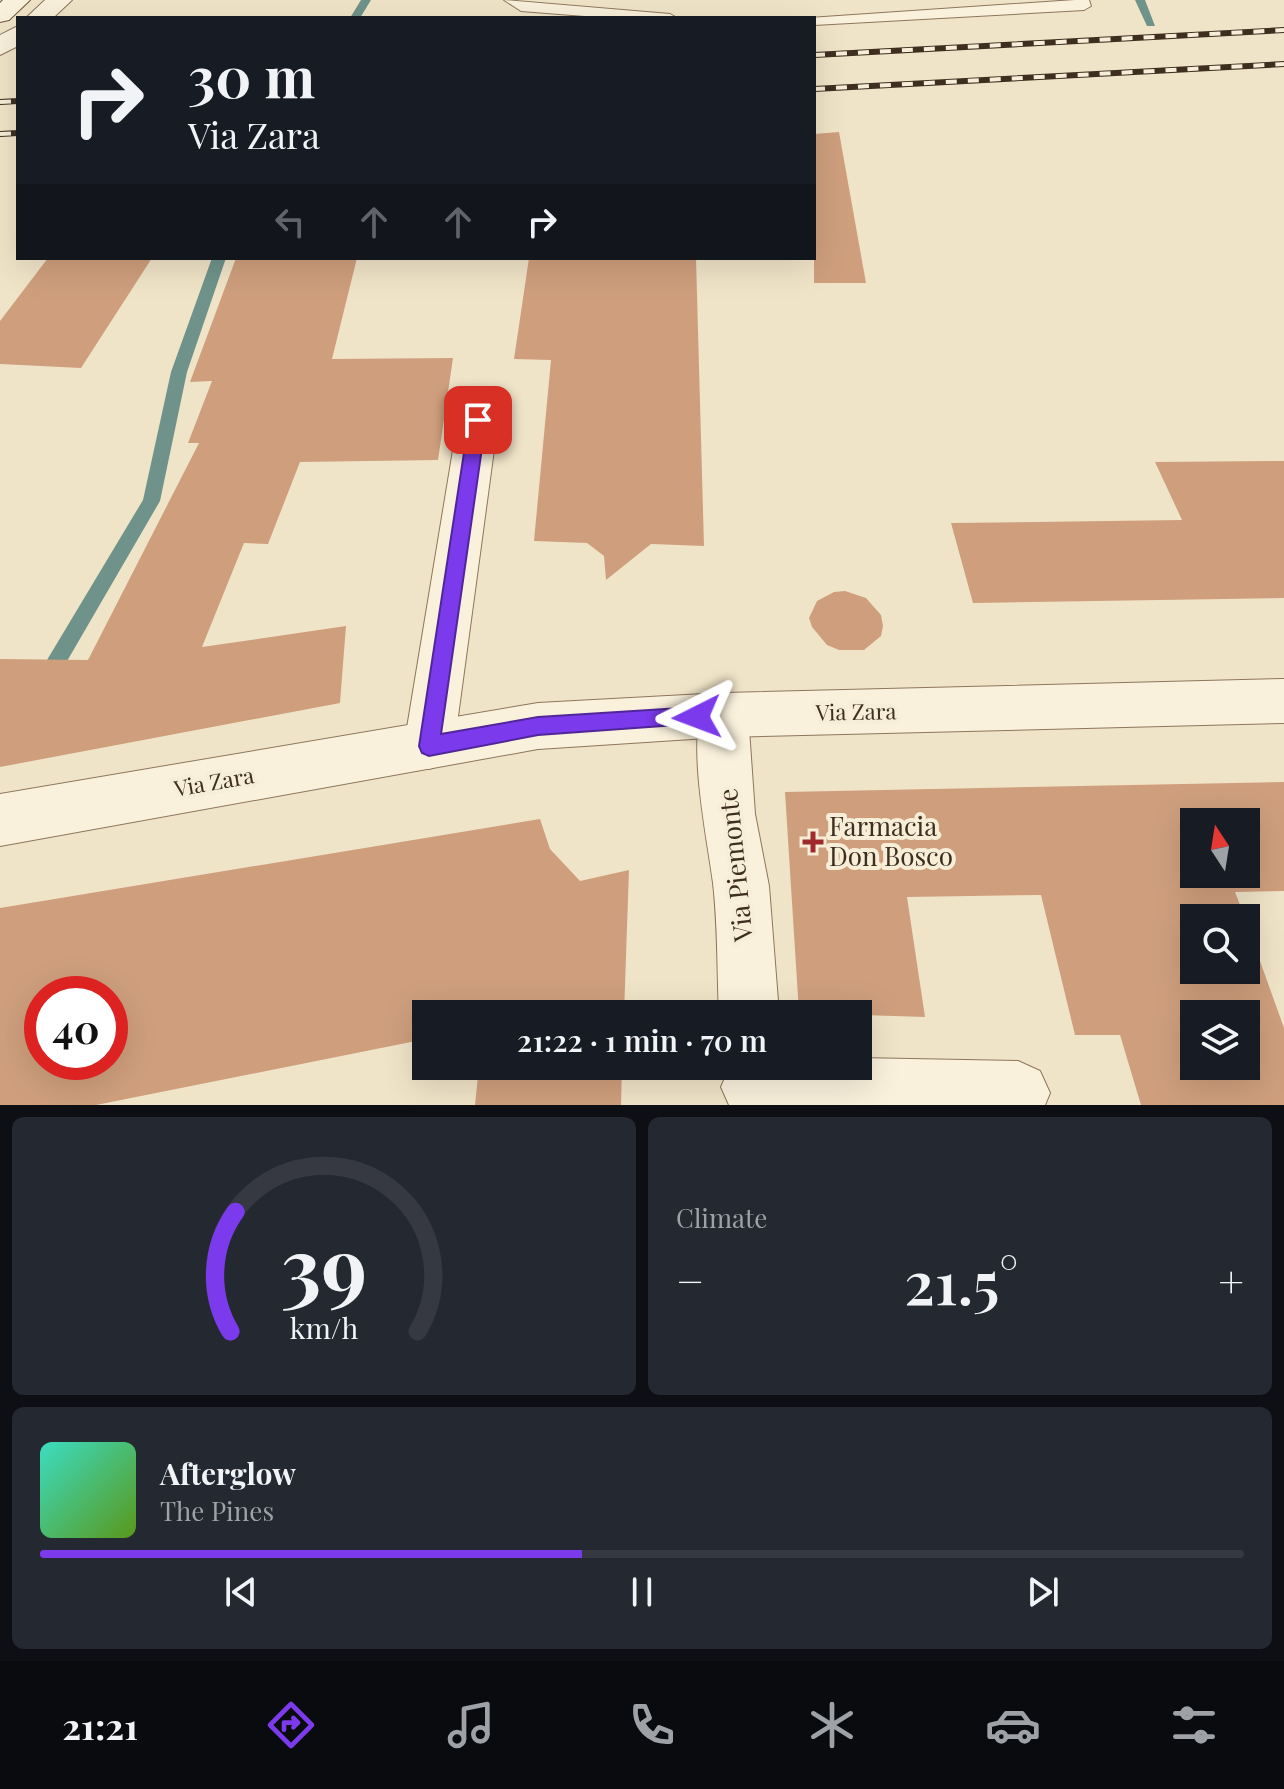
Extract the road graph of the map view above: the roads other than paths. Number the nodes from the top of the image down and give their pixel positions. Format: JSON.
{"nodes":[{"id":1,"x":18,"y":0,"type":"edge"},
{"id":2,"x":60,"y":0,"type":"edge"},
{"id":3,"x":511,"y":0,"type":"edge"},
{"id":4,"x":1082,"y":0,"type":"edge"},
{"id":5,"x":0,"y":15,"type":"edge"},
{"id":6,"x":40,"y":16,"type":"edge"},
{"id":7,"x":643,"y":16,"type":"edge"},
{"id":8,"x":816,"y":21,"type":"edge"},
{"id":9,"x":478,"y":420,"type":"dead end"},
{"id":10,"x":1284,"y":701,"type":"edge"},
{"id":11,"x":723,"y":715,"type":"junction"},
{"id":12,"x":429,"y":746,"type":"junction"},
{"id":13,"x":0,"y":820,"type":"edge"},
{"id":14,"x":748,"y":1000,"type":"edge"},
{"id":15,"x":753,"y":1086,"type":"edge"},
{"id":16,"x":1018,"y":1093,"type":"dead end"}],
"edges":[{"from":1,"to":5,"type":"street"},
{"from":2,"to":6,"type":"street"},
{"from":3,"to":7,"type":"lane"},
{"from":4,"to":8,"type":"lane"},
{"from":9,"to":12,"type":"street"},
{"from":10,"to":11,"type":"street","name":"Via Zara"},
{"from":11,"to":12,"type":"street","name":"Via Zara"},
{"from":11,"to":14,"type":"street","name":"Via Piemonte"},
{"from":12,"to":13,"type":"street","name":"Via Zara"},
{"from":15,"to":16,"type":"street"}]}
